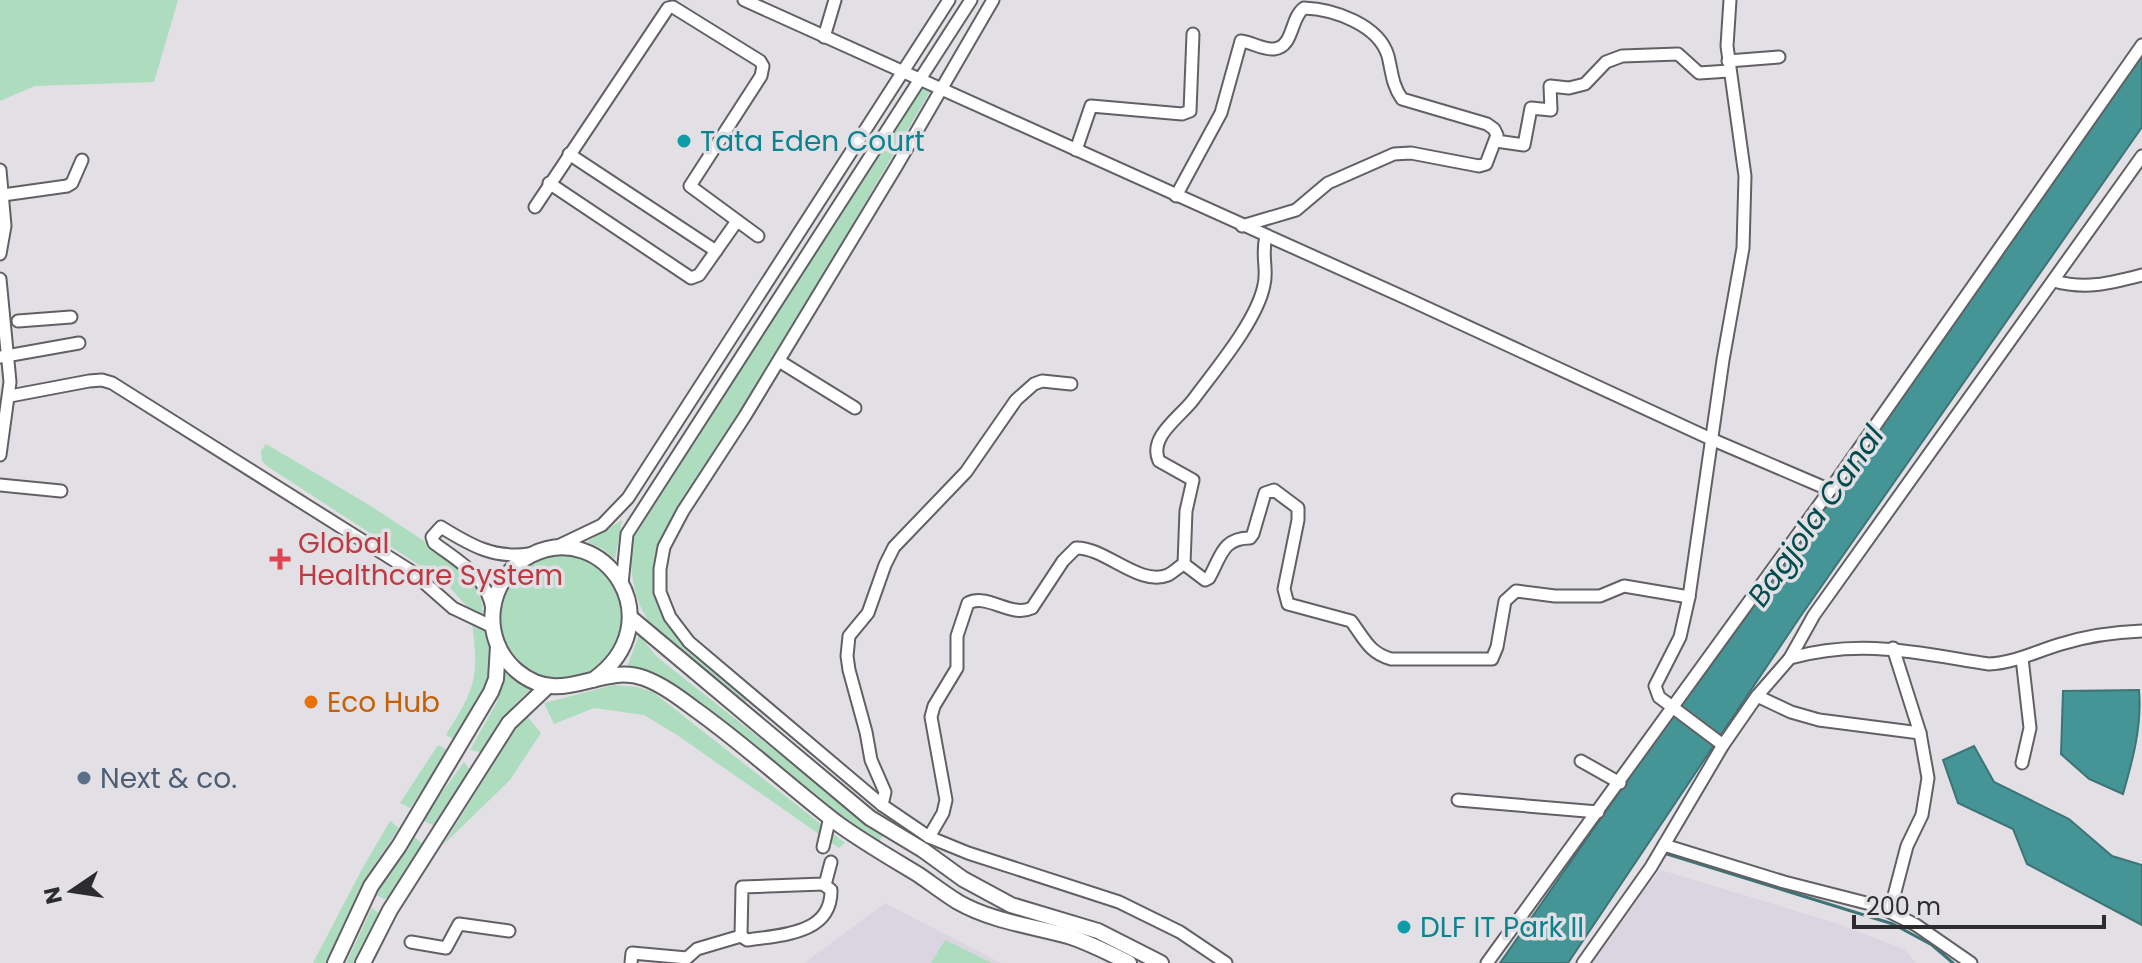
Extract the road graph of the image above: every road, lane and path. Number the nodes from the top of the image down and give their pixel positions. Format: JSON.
{"nodes":[{"id":1,"x":744,"y":0,"type":"edge"},
{"id":2,"x":835,"y":0,"type":"edge"},
{"id":3,"x":949,"y":0,"type":"edge"},
{"id":4,"x":971,"y":0,"type":"edge"},
{"id":5,"x":993,"y":0,"type":"edge"},
{"id":6,"x":1730,"y":0,"type":"edge"},
{"id":7,"x":1299,"y":4,"type":"edge"},
{"id":8,"x":1193,"y":34,"type":"dead end"},
{"id":9,"x":824,"y":37,"type":"junction"},
{"id":10,"x":2142,"y":45,"type":"edge"},
{"id":11,"x":1779,"y":57,"type":"dead end"},
{"id":12,"x":1729,"y":66,"type":"junction"},
{"id":13,"x":903,"y":72,"type":"junction"},
{"id":14,"x":920,"y":79,"type":"junction"},
{"id":15,"x":941,"y":88,"type":"junction"},
{"id":16,"x":1496,"y":141,"type":"junction"},
{"id":17,"x":1076,"y":150,"type":"junction"},
{"id":18,"x":569,"y":154,"type":"junction"},
{"id":19,"x":2142,"y":156,"type":"edge"},
{"id":20,"x":82,"y":160,"type":"dead end"},
{"id":21,"x":0,"y":173,"type":"edge"},
{"id":22,"x":549,"y":183,"type":"junction"},
{"id":23,"x":3,"y":195,"type":"junction"},
{"id":24,"x":1176,"y":196,"type":"junction"},
{"id":25,"x":535,"y":207,"type":"dead end"},
{"id":26,"x":737,"y":221,"type":"junction"},
{"id":27,"x":1242,"y":226,"type":"junction"},
{"id":28,"x":758,"y":236,"type":"dead end"},
{"id":29,"x":1266,"y":236,"type":"junction"},
{"id":30,"x":716,"y":251,"type":"junction"},
{"id":31,"x":0,"y":254,"type":"edge"},
{"id":32,"x":2142,"y":275,"type":"edge"},
{"id":33,"x":0,"y":279,"type":"edge"},
{"id":34,"x":2054,"y":281,"type":"junction"},
{"id":35,"x":71,"y":317,"type":"dead end"},
{"id":36,"x":12,"y":322,"type":"junction"},
{"id":37,"x":79,"y":343,"type":"dead end"},
{"id":38,"x":6,"y":360,"type":"edge"},
{"id":39,"x":779,"y":361,"type":"junction"},
{"id":40,"x":1071,"y":384,"type":"dead end"},
{"id":41,"x":10,"y":396,"type":"junction"},
{"id":42,"x":855,"y":408,"type":"dead end"},
{"id":43,"x":1711,"y":439,"type":"junction"},
{"id":44,"x":0,"y":455,"type":"edge"},
{"id":45,"x":0,"y":485,"type":"edge"},
{"id":46,"x":1830,"y":490,"type":"junction"},
{"id":47,"x":61,"y":491,"type":"dead end"},
{"id":48,"x":553,"y":548,"type":"junction"},
{"id":49,"x":533,"y":554,"type":"junction"},
{"id":50,"x":1184,"y":564,"type":"junction"},
{"id":51,"x":622,"y":584,"type":"junction"},
{"id":52,"x":1689,"y":597,"type":"junction"},
{"id":53,"x":492,"y":609,"type":"junction"},
{"id":54,"x":631,"y":618,"type":"junction"},
{"id":55,"x":493,"y":627,"type":"junction"},
{"id":56,"x":2142,"y":631,"type":"edge"},
{"id":57,"x":498,"y":646,"type":"junction"},
{"id":58,"x":1893,"y":648,"type":"junction"},
{"id":59,"x":1790,"y":658,"type":"junction"},
{"id":60,"x":2022,"y":658,"type":"junction"},
{"id":61,"x":593,"y":680,"type":"junction"},
{"id":62,"x":548,"y":686,"type":"junction"},
{"id":63,"x":1757,"y":696,"type":"junction"},
{"id":64,"x":757,"y":701,"type":"junction"},
{"id":65,"x":1675,"y":707,"type":"junction"},
{"id":66,"x":745,"y":714,"type":"junction"},
{"id":67,"x":1920,"y":733,"type":"junction"},
{"id":68,"x":1723,"y":745,"type":"junction"},
{"id":69,"x":1581,"y":761,"type":"dead end"},
{"id":70,"x":2022,"y":763,"type":"dead end"},
{"id":71,"x":1620,"y":783,"type":"junction"},
{"id":72,"x":1458,"y":800,"type":"dead end"},
{"id":73,"x":882,"y":805,"type":"junction"},
{"id":74,"x":1598,"y":812,"type":"junction"},
{"id":75,"x":830,"y":817,"type":"junction"},
{"id":76,"x":929,"y":837,"type":"junction"},
{"id":77,"x":1664,"y":845,"type":"junction"},
{"id":78,"x":823,"y":847,"type":"dead end"},
{"id":79,"x":831,"y":862,"type":"dead end"},
{"id":80,"x":823,"y":884,"type":"junction"},
{"id":81,"x":1890,"y":911,"type":"junction"},
{"id":82,"x":509,"y":931,"type":"dead end"},
{"id":83,"x":741,"y":936,"type":"junction"},
{"id":84,"x":411,"y":942,"type":"dead end"},
{"id":85,"x":693,"y":958,"type":"edge"},
{"id":86,"x":335,"y":963,"type":"edge"},
{"id":87,"x":363,"y":963,"type":"edge"},
{"id":88,"x":631,"y":963,"type":"edge"},
{"id":89,"x":1129,"y":963,"type":"edge"},
{"id":90,"x":1161,"y":963,"type":"edge"},
{"id":91,"x":1226,"y":963,"type":"edge"},
{"id":92,"x":1487,"y":963,"type":"edge"},
{"id":93,"x":1583,"y":963,"type":"edge"},
{"id":94,"x":1971,"y":963,"type":"edge"}],
"edges":[{"from":1,"to":9,"type":"street"},
{"from":2,"to":9,"type":"street"},
{"from":3,"to":13,"type":"street"},
{"from":4,"to":14,"type":"street"},
{"from":5,"to":15,"type":"street"},
{"from":6,"to":12,"type":"street"},
{"from":7,"to":16,"type":"street"},
{"from":7,"to":24,"type":"street"},
{"from":8,"to":17,"type":"street"},
{"from":9,"to":13,"type":"street"},
{"from":10,"to":46,"type":"street"},
{"from":11,"to":12,"type":"street"},
{"from":12,"to":16,"type":"street"},
{"from":12,"to":43,"type":"street"},
{"from":13,"to":14,"type":"street"},
{"from":13,"to":48,"type":"street"},
{"from":14,"to":15,"type":"street"},
{"from":14,"to":51,"type":"street"},
{"from":15,"to":17,"type":"street"},
{"from":15,"to":39,"type":"street"},
{"from":16,"to":27,"type":"street"},
{"from":17,"to":24,"type":"street"},
{"from":18,"to":22,"type":"street"},
{"from":18,"to":26,"type":"street"},
{"from":18,"to":30,"type":"street"},
{"from":19,"to":34,"type":"street"},
{"from":20,"to":23,"type":"street"},
{"from":21,"to":23,"type":"street"},
{"from":22,"to":25,"type":"street"},
{"from":22,"to":30,"type":"street"},
{"from":23,"to":31,"type":"street"},
{"from":24,"to":27,"type":"street"},
{"from":26,"to":28,"type":"street"},
{"from":26,"to":30,"type":"street"},
{"from":27,"to":29,"type":"street"},
{"from":29,"to":43,"type":"street"},
{"from":29,"to":50,"type":"street"},
{"from":32,"to":34,"type":"street"},
{"from":33,"to":36,"type":"street"},
{"from":34,"to":59,"type":"street"},
{"from":35,"to":36,"type":"street"},
{"from":36,"to":38,"type":"street"},
{"from":37,"to":38,"type":"street"},
{"from":38,"to":41,"type":"street"},
{"from":39,"to":42,"type":"street"},
{"from":39,"to":64,"type":"street"},
{"from":40,"to":73,"type":"street"},
{"from":41,"to":44,"type":"street"},
{"from":41,"to":55,"type":"street"},
{"from":43,"to":46,"type":"street"},
{"from":43,"to":52,"type":"street"},
{"from":45,"to":47,"type":"street"},
{"from":46,"to":65,"type":"street"},
{"from":48,"to":49,"type":"main road"},
{"from":48,"to":51,"type":"main road"},
{"from":49,"to":53,"type":"main road"},
{"from":49,"to":53,"type":"street"},
{"from":50,"to":52,"type":"street"},
{"from":50,"to":76,"type":"street"},
{"from":51,"to":54,"type":"main road"},
{"from":52,"to":65,"type":"street"},
{"from":53,"to":55,"type":"main road"},
{"from":54,"to":61,"type":"main road"},
{"from":54,"to":66,"type":"main road"},
{"from":55,"to":57,"type":"main road"},
{"from":56,"to":60,"type":"street"},
{"from":57,"to":62,"type":"main road"},
{"from":57,"to":86,"type":"main road"},
{"from":58,"to":59,"type":"street"},
{"from":58,"to":60,"type":"street"},
{"from":58,"to":67,"type":"street"},
{"from":59,"to":63,"type":"street"},
{"from":60,"to":70,"type":"street"},
{"from":61,"to":62,"type":"main road"},
{"from":61,"to":75,"type":"main road"},
{"from":62,"to":87,"type":"main road"},
{"from":63,"to":67,"type":"street"},
{"from":63,"to":68,"type":"street"},
{"from":64,"to":66,"type":"street"},
{"from":64,"to":73,"type":"street"},
{"from":65,"to":68,"type":"street"},
{"from":65,"to":71,"type":"street"},
{"from":66,"to":90,"type":"main road"},
{"from":67,"to":81,"type":"street"},
{"from":68,"to":77,"type":"street"},
{"from":69,"to":71,"type":"street"},
{"from":71,"to":74,"type":"street"},
{"from":72,"to":74,"type":"street"},
{"from":73,"to":76,"type":"street"},
{"from":74,"to":92,"type":"street"},
{"from":75,"to":78,"type":"street"},
{"from":75,"to":89,"type":"main road"},
{"from":76,"to":91,"type":"street"},
{"from":77,"to":81,"type":"street"},
{"from":77,"to":93,"type":"street"},
{"from":79,"to":80,"type":"street"},
{"from":80,"to":83,"type":"street"},
{"from":80,"to":83,"type":"street"},
{"from":81,"to":94,"type":"street"},
{"from":82,"to":84,"type":"street"},
{"from":83,"to":85,"type":"street"},
{"from":85,"to":88,"type":"street"}]}
